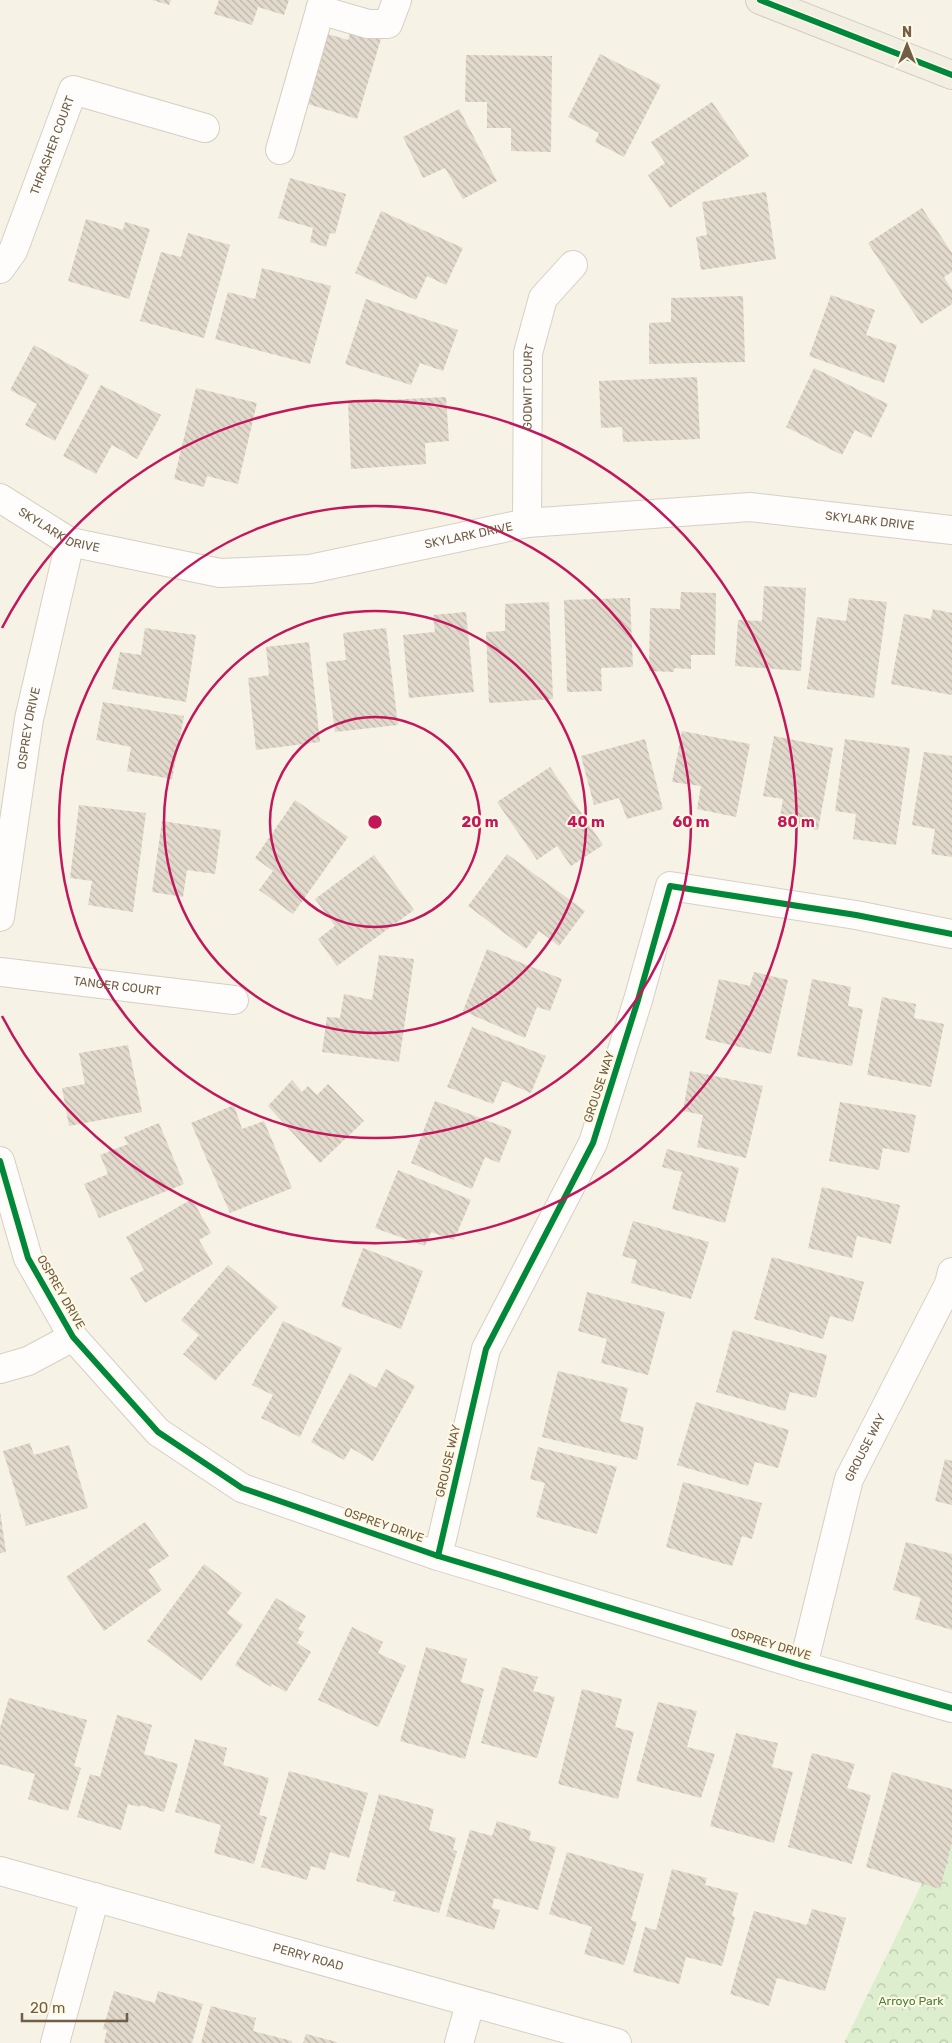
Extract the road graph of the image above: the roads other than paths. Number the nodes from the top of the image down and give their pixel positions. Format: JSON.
{"nodes":[{"id":1,"x":397,"y":0,"type":"edge"},
{"id":2,"x":760,"y":0,"type":"edge"},
{"id":3,"x":322,"y":5,"type":"edge"},
{"id":4,"x":952,"y":75,"type":"edge"},
{"id":5,"x":205,"y":128,"type":"dead end"},
{"id":6,"x":280,"y":150,"type":"dead end"},
{"id":7,"x":573,"y":265,"type":"dead end"},
{"id":8,"x":0,"y":269,"type":"edge"},
{"id":9,"x":0,"y":498,"type":"edge"},
{"id":10,"x":527,"y":523,"type":"junction"},
{"id":11,"x":952,"y":530,"type":"edge"},
{"id":12,"x":70,"y":542,"type":"junction"},
{"id":13,"x":0,"y":917,"type":"edge"},
{"id":14,"x":952,"y":934,"type":"edge"},
{"id":15,"x":0,"y":972,"type":"edge"},
{"id":16,"x":234,"y":1000,"type":"dead end"},
{"id":17,"x":0,"y":1161,"type":"edge"},
{"id":18,"x":952,"y":1272,"type":"edge"},
{"id":19,"x":73,"y":1337,"type":"junction"},
{"id":20,"x":0,"y":1369,"type":"edge"},
{"id":21,"x":438,"y":1556,"type":"junction"},
{"id":22,"x":803,"y":1666,"type":"junction"},
{"id":23,"x":952,"y":1708,"type":"edge"},
{"id":24,"x":0,"y":1871,"type":"edge"},
{"id":25,"x":94,"y":1898,"type":"junction"},
{"id":26,"x":470,"y":2004,"type":"junction"},
{"id":27,"x":55,"y":2043,"type":"edge"},
{"id":28,"x":458,"y":2043,"type":"edge"},
{"id":29,"x":617,"y":2043,"type":"edge"}],
"edges":[{"from":1,"to":3,"type":"street"},
{"from":2,"to":4,"type":"main road"},
{"from":3,"to":6,"type":"street"},
{"from":5,"to":8,"type":"street","name":"THRASHER COURT"},
{"from":7,"to":10,"type":"street","name":"GODWIT COURT"},
{"from":9,"to":12,"type":"street","name":"SKYLARK DRIVE"},
{"from":10,"to":11,"type":"street","name":"SKYLARK DRIVE"},
{"from":10,"to":12,"type":"street","name":"SKYLARK DRIVE"},
{"from":12,"to":13,"type":"street","name":"OSPREY DRIVE"},
{"from":14,"to":21,"type":"street","name":"GROUSE WAY"},
{"from":15,"to":16,"type":"street","name":"TANGER COURT"},
{"from":17,"to":19,"type":"street","name":"OSPREY DRIVE"},
{"from":18,"to":22,"type":"street","name":"GROUSE WAY"},
{"from":19,"to":20,"type":"street"},
{"from":19,"to":21,"type":"street","name":"OSPREY DRIVE"},
{"from":21,"to":22,"type":"street","name":"OSPREY DRIVE"},
{"from":22,"to":23,"type":"street","name":"OSPREY DRIVE"},
{"from":24,"to":25,"type":"street","name":"PERRY ROAD"},
{"from":25,"to":26,"type":"street","name":"PERRY ROAD"},
{"from":25,"to":27,"type":"street"},
{"from":26,"to":28,"type":"street"},
{"from":26,"to":29,"type":"street","name":"PERRY ROAD"}]}
